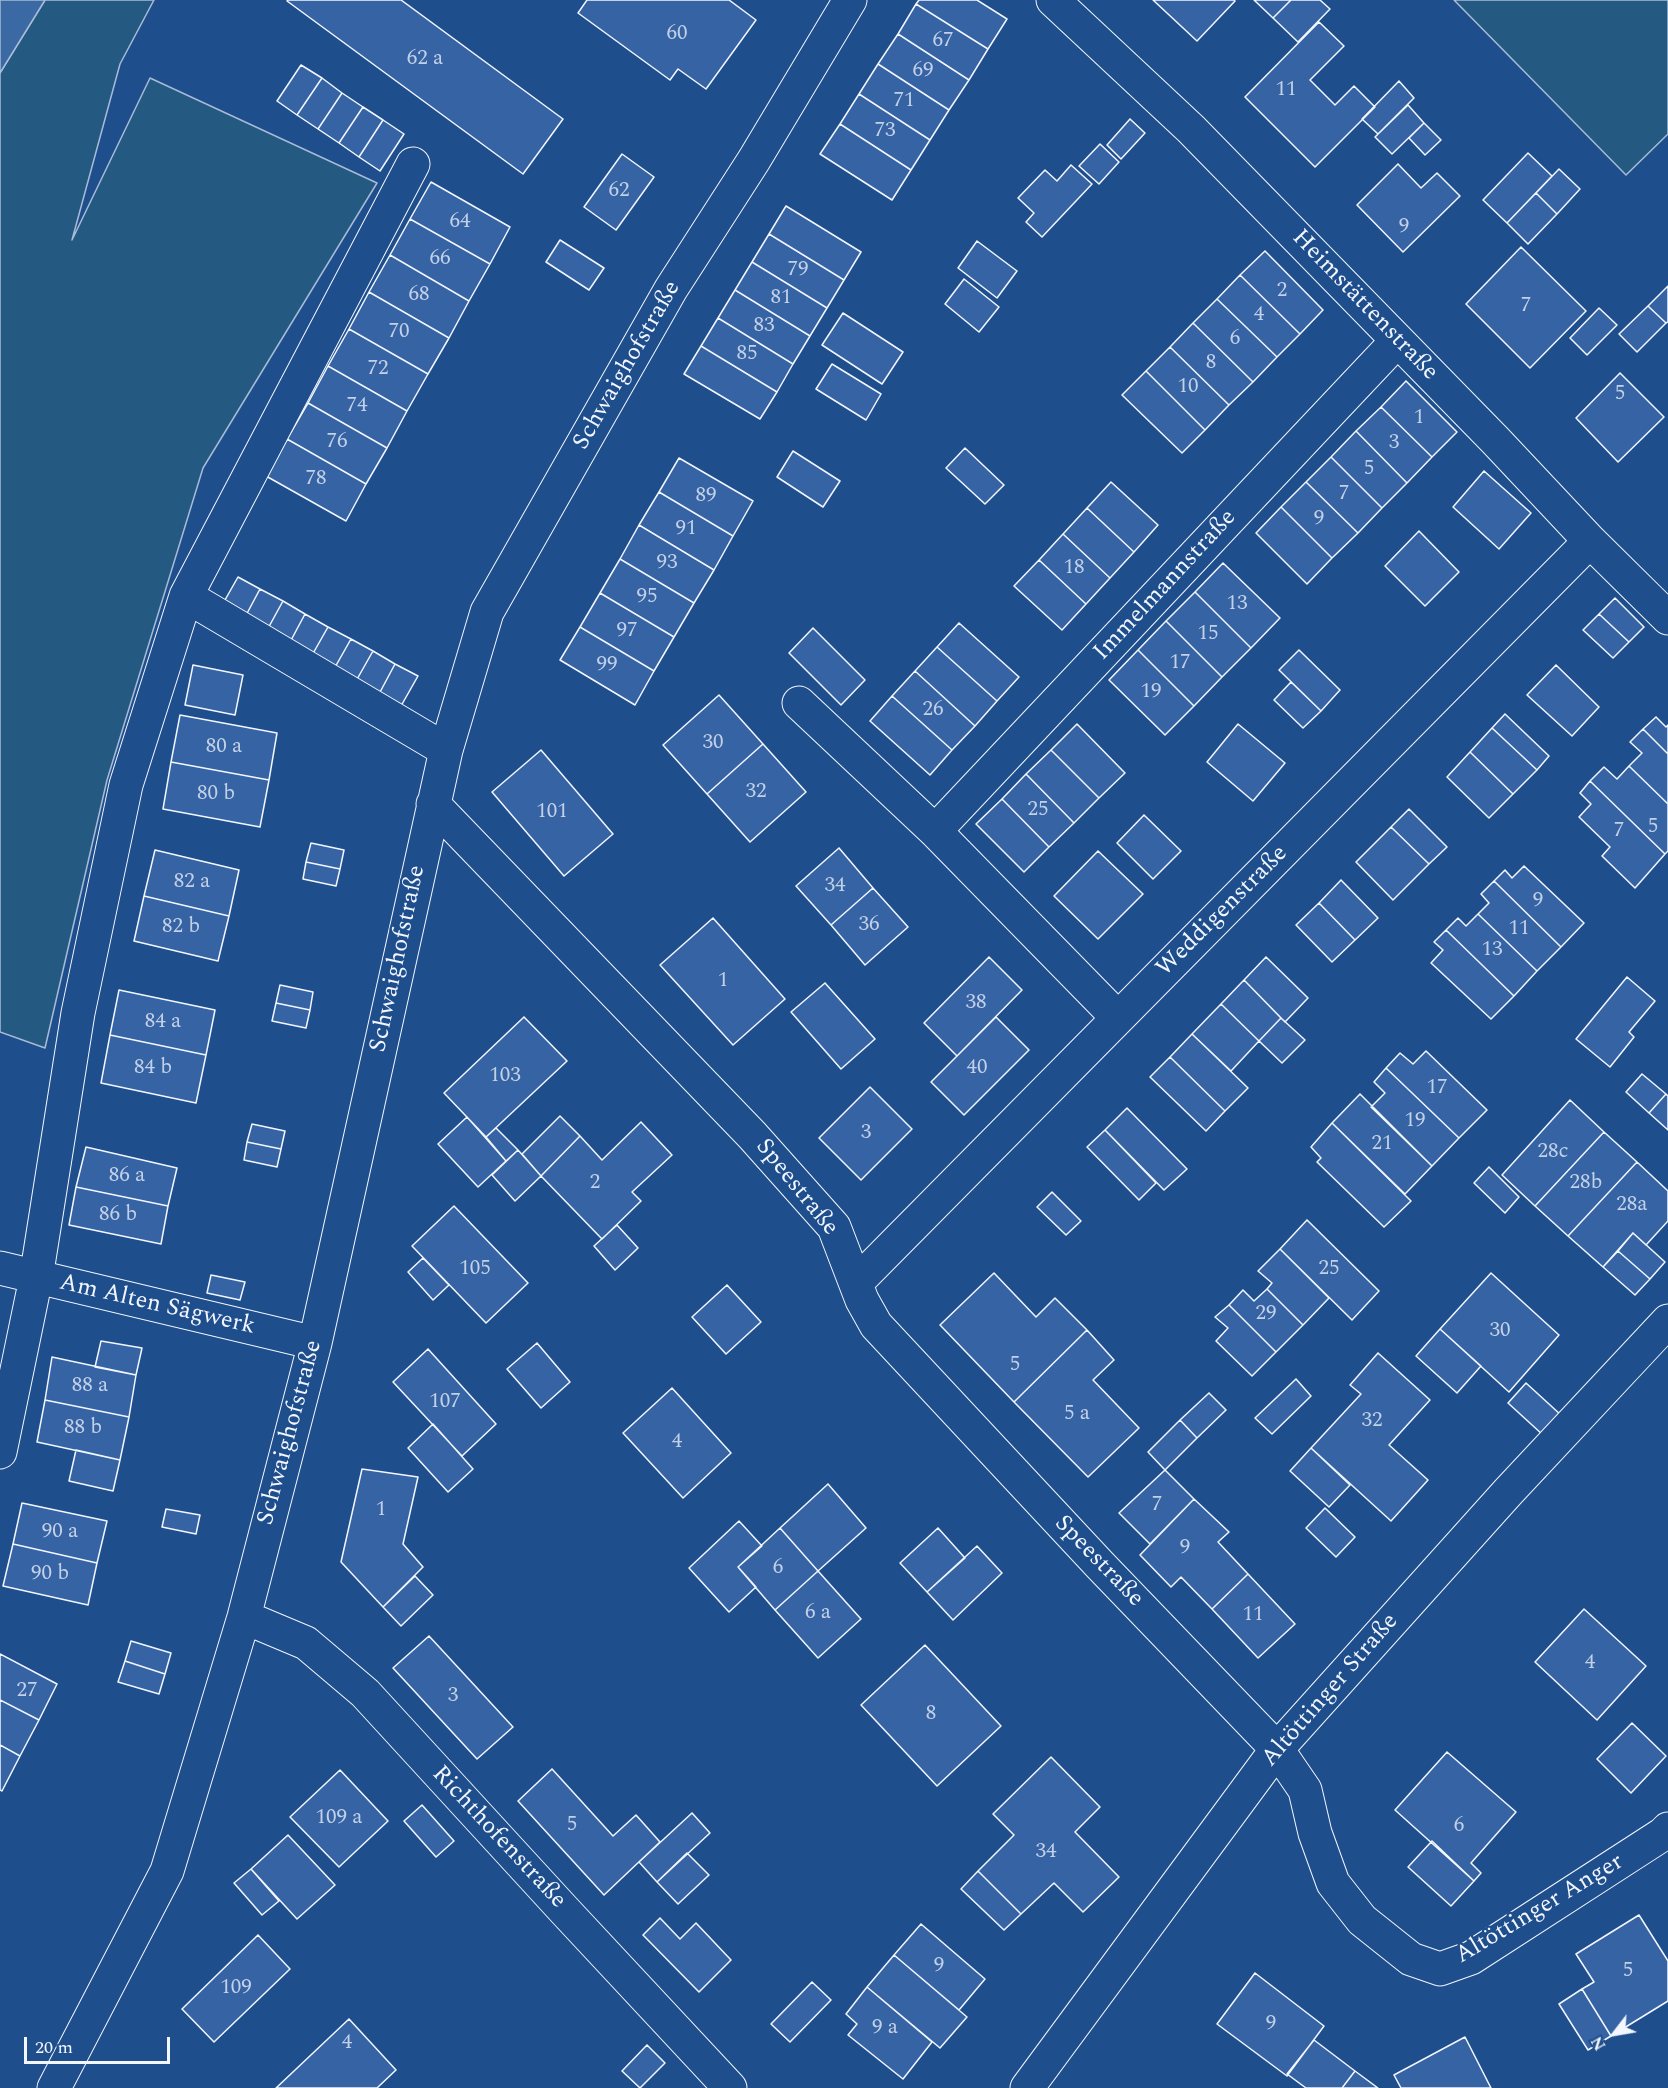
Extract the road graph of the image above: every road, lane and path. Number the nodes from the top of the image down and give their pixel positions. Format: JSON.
{"nodes":[{"id":1,"x":850,"y":0,"type":"edge"},
{"id":2,"x":1053,"y":0,"type":"edge"},
{"id":3,"x":413,"y":164,"type":"dead end"},
{"id":4,"x":1397,"y":341,"type":"junction"},
{"id":5,"x":1590,"y":541,"type":"junction"},
{"id":6,"x":186,"y":596,"type":"junction"},
{"id":7,"x":1668,"y":618,"type":"edge"},
{"id":8,"x":799,"y":703,"type":"dead end"},
{"id":9,"x":446,"y":750,"type":"junction"},
{"id":10,"x":433,"y":804,"type":"junction"},
{"id":11,"x":935,"y":831,"type":"junction"},
{"id":12,"x":1118,"y":1018,"type":"junction"},
{"id":13,"x":0,"y":1268,"type":"edge"},
{"id":14,"x":36,"y":1278,"type":"junction"},
{"id":15,"x":856,"y":1283,"type":"junction"},
{"id":16,"x":1666,"y":1327,"type":"edge"},
{"id":17,"x":315,"y":1343,"type":"junction"},
{"id":18,"x":0,"y":1452,"type":"edge"},
{"id":19,"x":243,"y":1617,"type":"junction"},
{"id":20,"x":1277,"y":1749,"type":"junction"},
{"id":21,"x":1668,"y":1829,"type":"edge"},
{"id":22,"x":54,"y":2088,"type":"edge"},
{"id":23,"x":730,"y":2088,"type":"edge"},
{"id":24,"x":1027,"y":2088,"type":"edge"}],
"edges":[{"from":1,"to":9,"type":"street","name":"Schwaighofstraße"},
{"from":2,"to":4,"type":"street","name":"Heimstättenstraße"},
{"from":3,"to":6,"type":"street"},
{"from":4,"to":5,"type":"street","name":"Heimstättenstraße"},
{"from":4,"to":11,"type":"street","name":"Immelmannstraße"},
{"from":5,"to":7,"type":"street","name":"Heimstättenstraße"},
{"from":5,"to":12,"type":"street","name":"Weddigenstraße"},
{"from":6,"to":9,"type":"street"},
{"from":6,"to":14,"type":"street"},
{"from":8,"to":11,"type":"street"},
{"from":9,"to":10,"type":"street","name":"Schwaighofstraße"},
{"from":10,"to":15,"type":"street","name":"Speestraße"},
{"from":10,"to":17,"type":"street","name":"Schwaighofstraße"},
{"from":11,"to":12,"type":"street"},
{"from":12,"to":15,"type":"street","name":"Weddigenstraße"},
{"from":13,"to":14,"type":"street","name":"Am Alten Sägwerk"},
{"from":14,"to":17,"type":"street","name":"Am Alten Sägwerk"},
{"from":14,"to":18,"type":"street"},
{"from":15,"to":20,"type":"street","name":"Speestraße"},
{"from":16,"to":20,"type":"street","name":"Altöttinger Straße"},
{"from":17,"to":19,"type":"street","name":"Schwaighofstraße"},
{"from":19,"to":22,"type":"street","name":"Schwaighofstraße"},
{"from":19,"to":23,"type":"street","name":"Richthofenstraße"},
{"from":20,"to":21,"type":"street","name":"Altöttinger Anger"},
{"from":20,"to":24,"type":"street","name":"Altöttinger Straße"}]}
